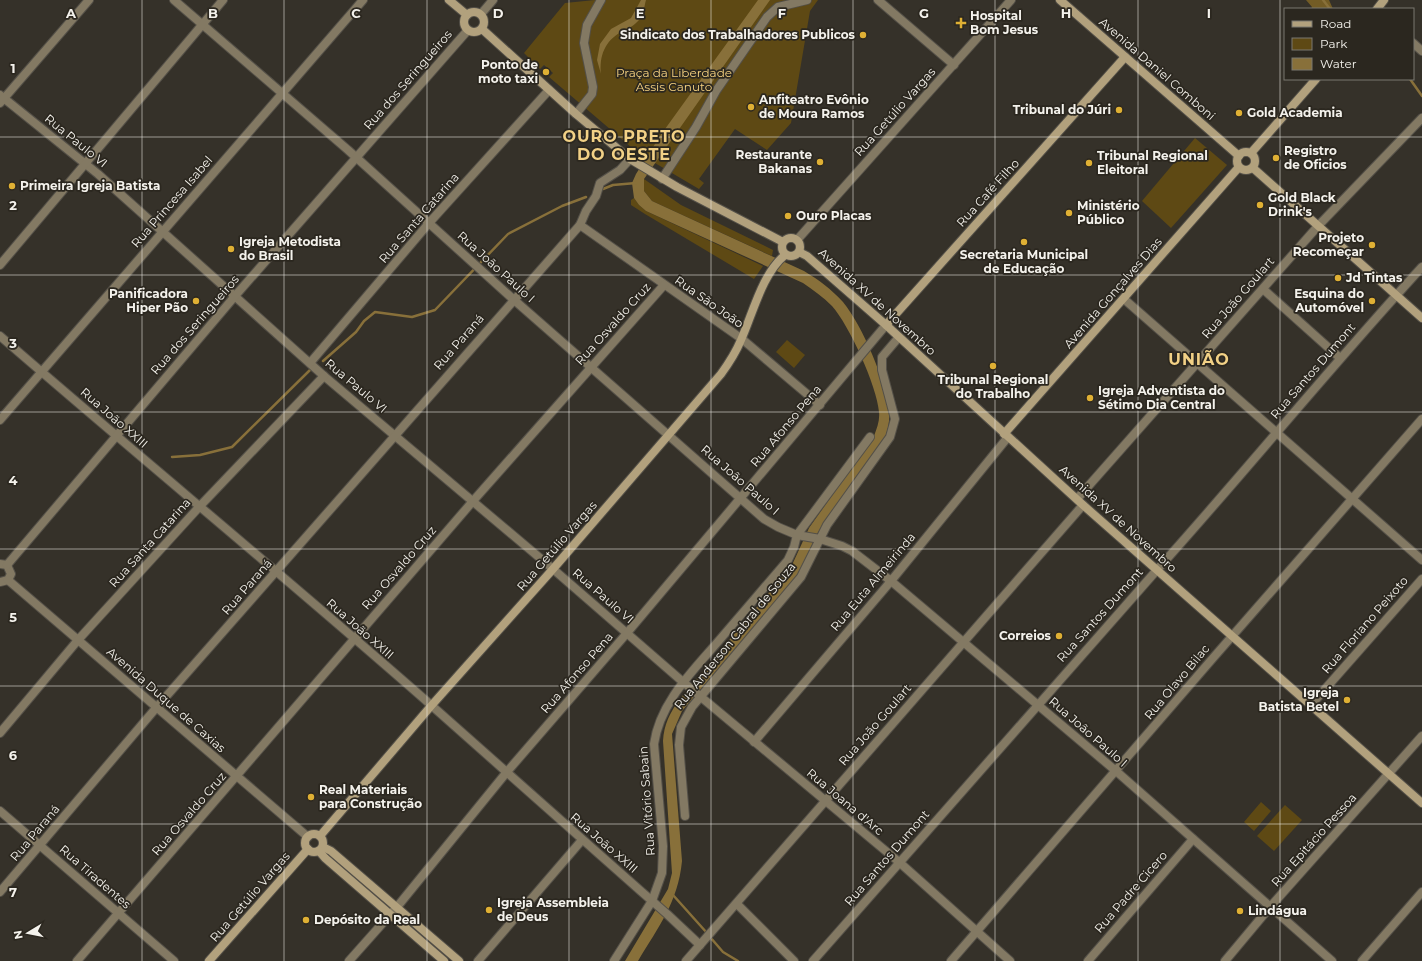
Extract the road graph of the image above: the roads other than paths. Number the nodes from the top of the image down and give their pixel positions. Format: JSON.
{"nodes":[{"id":1,"x":89,"y":0,"type":"edge"},
{"id":2,"x":174,"y":0,"type":"edge"},
{"id":3,"x":223,"y":0,"type":"edge"},
{"id":4,"x":363,"y":0,"type":"edge"},
{"id":5,"x":449,"y":0,"type":"edge"},
{"id":6,"x":493,"y":0,"type":"edge"},
{"id":7,"x":601,"y":0,"type":"edge"},
{"id":8,"x":807,"y":0,"type":"edge"},
{"id":9,"x":878,"y":0,"type":"edge"},
{"id":10,"x":1011,"y":0,"type":"edge"},
{"id":11,"x":1060,"y":0,"type":"edge"},
{"id":12,"x":1384,"y":0,"type":"edge"},
{"id":13,"x":1378,"y":8,"type":"edge"},
{"id":14,"x":467,"y":14,"type":"junction"},
{"id":15,"x":481,"y":14,"type":"junction"},
{"id":16,"x":202,"y":25,"type":"junction"},
{"id":17,"x":482,"y":29,"type":"junction"},
{"id":18,"x":468,"y":30,"type":"junction"},
{"id":19,"x":1414,"y":44,"type":"edge"},
{"id":20,"x":1422,"y":51,"type":"edge"},
{"id":21,"x":1125,"y":57,"type":"junction"},
{"id":22,"x":954,"y":65,"type":"junction"},
{"id":23,"x":1315,"y":80,"type":"edge"},
{"id":24,"x":549,"y":90,"type":"junction"},
{"id":25,"x":282,"y":94,"type":"junction"},
{"id":26,"x":1,"y":99,"type":"edge"},
{"id":27,"x":576,"y":114,"type":"junction"},
{"id":28,"x":1422,"y":118,"type":"edge"},
{"id":29,"x":1251,"y":153,"type":"junction"},
{"id":30,"x":1239,"y":156,"type":"junction"},
{"id":31,"x":356,"y":158,"type":"junction"},
{"id":32,"x":630,"y":159,"type":"junction"},
{"id":33,"x":86,"y":164,"type":"junction"},
{"id":34,"x":1239,"y":167,"type":"junction"},
{"id":35,"x":1253,"y":168,"type":"junction"},
{"id":36,"x":662,"y":179,"type":"junction"},
{"id":37,"x":429,"y":223,"type":"junction"},
{"id":38,"x":580,"y":225,"type":"junction"},
{"id":39,"x":1318,"y":226,"type":"junction"},
{"id":40,"x":163,"y":232,"type":"junction"},
{"id":41,"x":797,"y":240,"type":"junction"},
{"id":42,"x":783,"y":242,"type":"junction"},
{"id":43,"x":799,"y":252,"type":"junction"},
{"id":44,"x":783,"y":257,"type":"junction"},
{"id":45,"x":0,"y":266,"type":"edge"},
{"id":46,"x":1422,"y":267,"type":"edge"},
{"id":47,"x":664,"y":285,"type":"junction"},
{"id":48,"x":1263,"y":289,"type":"junction"},
{"id":49,"x":1396,"y":295,"type":"junction"},
{"id":50,"x":235,"y":296,"type":"junction"},
{"id":51,"x":513,"y":299,"type":"junction"},
{"id":52,"x":1124,"y":299,"type":"junction"},
{"id":53,"x":1422,"y":318,"type":"edge"},
{"id":54,"x":886,"y":325,"type":"junction"},
{"id":55,"x":0,"y":336,"type":"edge"},
{"id":56,"x":899,"y":337,"type":"junction"},
{"id":57,"x":742,"y":339,"type":"junction"},
{"id":58,"x":868,"y":345,"type":"joint"},
{"id":59,"x":1340,"y":358,"type":"junction"},
{"id":60,"x":310,"y":363,"type":"junction"},
{"id":61,"x":1197,"y":364,"type":"junction"},
{"id":62,"x":591,"y":367,"type":"junction"},
{"id":63,"x":41,"y":371,"type":"junction"},
{"id":64,"x":324,"y":376,"type":"junction"},
{"id":65,"x":820,"y":405,"type":"junction"},
{"id":66,"x":1422,"y":419,"type":"edge"},
{"id":67,"x":0,"y":420,"type":"edge"},
{"id":68,"x":1276,"y":432,"type":"junction"},
{"id":69,"x":394,"y":434,"type":"junction"},
{"id":70,"x":669,"y":434,"type":"junction"},
{"id":71,"x":1006,"y":436,"type":"junction"},
{"id":72,"x":116,"y":437,"type":"junction"},
{"id":73,"x":870,"y":437,"type":"dead end"},
{"id":74,"x":1353,"y":498,"type":"junction"},
{"id":75,"x":741,"y":499,"type":"junction"},
{"id":76,"x":473,"y":501,"type":"junction"},
{"id":77,"x":1080,"y":502,"type":"junction"},
{"id":78,"x":200,"y":506,"type":"junction"},
{"id":79,"x":809,"y":537,"type":"junction"},
{"id":80,"x":1422,"y":560,"type":"edge"},
{"id":81,"x":4,"y":565,"type":"edge"},
{"id":82,"x":553,"y":569,"type":"junction"},
{"id":83,"x":1157,"y":570,"type":"junction"},
{"id":84,"x":276,"y":572,"type":"junction"},
{"id":85,"x":1422,"y":579,"type":"edge"},
{"id":86,"x":4,"y":581,"type":"edge"},
{"id":87,"x":891,"y":581,"type":"junction"},
{"id":88,"x":627,"y":633,"type":"junction"},
{"id":89,"x":1232,"y":636,"type":"junction"},
{"id":90,"x":354,"y":639,"type":"junction"},
{"id":91,"x":78,"y":640,"type":"junction"},
{"id":92,"x":963,"y":641,"type":"junction"},
{"id":93,"x":686,"y":684,"type":"junction"},
{"id":94,"x":699,"y":696,"type":"junction"},
{"id":95,"x":1038,"y":704,"type":"junction"},
{"id":96,"x":1311,"y":705,"type":"junction"},
{"id":97,"x":431,"y":706,"type":"junction"},
{"id":98,"x":156,"y":708,"type":"junction"},
{"id":99,"x":0,"y":733,"type":"edge"},
{"id":100,"x":1422,"y":736,"type":"edge"},
{"id":101,"x":754,"y":742,"type":"junction"},
{"id":102,"x":1116,"y":771,"type":"junction"},
{"id":103,"x":506,"y":773,"type":"junction"},
{"id":104,"x":1389,"y":774,"type":"junction"},
{"id":105,"x":237,"y":777,"type":"junction"},
{"id":106,"x":824,"y":802,"type":"junction"},
{"id":107,"x":1422,"y":802,"type":"edge"},
{"id":108,"x":0,"y":811,"type":"edge"},
{"id":109,"x":685,"y":816,"type":"dead end"},
{"id":110,"x":320,"y":836,"type":"junction"},
{"id":111,"x":308,"y":837,"type":"junction"},
{"id":112,"x":582,"y":840,"type":"junction"},
{"id":113,"x":1193,"y":840,"type":"junction"},
{"id":114,"x":41,"y":845,"type":"junction"},
{"id":115,"x":308,"y":849,"type":"junction"},
{"id":116,"x":321,"y":849,"type":"junction"},
{"id":117,"x":899,"y":862,"type":"junction"},
{"id":118,"x":0,"y":892,"type":"edge"},
{"id":119,"x":1422,"y":892,"type":"edge"},
{"id":120,"x":655,"y":903,"type":"junction"},
{"id":121,"x":737,"y":904,"type":"junction"},
{"id":122,"x":1271,"y":906,"type":"junction"},
{"id":123,"x":396,"y":908,"type":"junction"},
{"id":124,"x":119,"y":913,"type":"junction"},
{"id":125,"x":390,"y":915,"type":"junction"},
{"id":126,"x":977,"y":931,"type":"junction"},
{"id":127,"x":703,"y":942,"type":"junction"},
{"id":128,"x":77,"y":961,"type":"edge"},
{"id":129,"x":174,"y":961,"type":"edge"},
{"id":130,"x":209,"y":961,"type":"edge"},
{"id":131,"x":349,"y":961,"type":"edge"},
{"id":132,"x":444,"y":961,"type":"edge"},
{"id":133,"x":459,"y":961,"type":"edge"},
{"id":134,"x":478,"y":961,"type":"edge"},
{"id":135,"x":614,"y":961,"type":"edge"},
{"id":136,"x":686,"y":961,"type":"edge"},
{"id":137,"x":794,"y":961,"type":"edge"},
{"id":138,"x":813,"y":961,"type":"edge"},
{"id":139,"x":951,"y":961,"type":"edge"},
{"id":140,"x":1010,"y":961,"type":"edge"},
{"id":141,"x":1088,"y":961,"type":"edge"},
{"id":142,"x":1226,"y":961,"type":"edge"},
{"id":143,"x":1332,"y":961,"type":"edge"},
{"id":144,"x":1362,"y":961,"type":"edge"}],
"edges":[{"from":1,"to":26,"type":"street"},
{"from":2,"to":16,"type":"street","name":"Rua João Paulo I"},
{"from":3,"to":16,"type":"street"},
{"from":4,"to":25,"type":"street","name":"Rua Princesa Isabel"},
{"from":5,"to":14,"type":"street"},
{"from":6,"to":15,"type":"street"},
{"from":7,"to":27,"type":"street"},
{"from":8,"to":36,"type":"street"},
{"from":9,"to":22,"type":"street"},
{"from":10,"to":22,"type":"street","name":"Rua Getúlio Vargas"},
{"from":11,"to":21,"type":"street","name":"Avenida Daniel Comboni"},
{"from":12,"to":13,"type":"street"},
{"from":14,"to":15,"type":"street"},
{"from":14,"to":18,"type":"street"},
{"from":15,"to":17,"type":"street"},
{"from":16,"to":25,"type":"street","name":"Rua João Paulo I"},
{"from":16,"to":33,"type":"street"},
{"from":17,"to":18,"type":"street"},
{"from":17,"to":24,"type":"street"},
{"from":18,"to":31,"type":"street","name":"Rua dos Seringueiros"},
{"from":19,"to":20,"type":"street"},
{"from":21,"to":30,"type":"street","name":"Avenida Daniel Comboni"},
{"from":21,"to":54,"type":"street","name":"Rua Café Filho"},
{"from":22,"to":41,"type":"street","name":"Rua Getúlio Vargas"},
{"from":23,"to":29,"type":"street"},
{"from":24,"to":27,"type":"street"},
{"from":24,"to":37,"type":"street","name":"Rua Santa Catarina"},
{"from":25,"to":31,"type":"street","name":"Rua João Paulo I"},
{"from":25,"to":40,"type":"street","name":"Rua Princesa Isabel"},
{"from":26,"to":33,"type":"street","name":"Rua Paulo VI"},
{"from":27,"to":32,"type":"street"},
{"from":28,"to":39,"type":"street","name":"Rua João Goulart"},
{"from":29,"to":30,"type":"street"},
{"from":29,"to":35,"type":"street"},
{"from":30,"to":34,"type":"street"},
{"from":31,"to":37,"type":"street","name":"Rua João Paulo I"},
{"from":31,"to":50,"type":"street","name":"Rua dos Seringueiros"},
{"from":32,"to":36,"type":"street"},
{"from":32,"to":38,"type":"street","name":"Rua Paraná"},
{"from":33,"to":40,"type":"street","name":"Rua Paulo VI"},
{"from":33,"to":45,"type":"street"},
{"from":34,"to":35,"type":"street"},
{"from":34,"to":52,"type":"street","name":"Avenida Gonçalves Dias"},
{"from":35,"to":39,"type":"street"},
{"from":36,"to":42,"type":"street"},
{"from":37,"to":51,"type":"street","name":"Rua João Paulo I"},
{"from":37,"to":60,"type":"street","name":"Rua Santa Catarina"},
{"from":38,"to":47,"type":"street","name":"Rua São João"},
{"from":38,"to":51,"type":"street","name":"Rua Paraná"},
{"from":39,"to":48,"type":"street","name":"Rua João Goulart"},
{"from":39,"to":49,"type":"street"},
{"from":40,"to":50,"type":"street","name":"Rua Paulo VI"},
{"from":40,"to":63,"type":"street","name":"Rua Princesa Isabel"},
{"from":41,"to":42,"type":"street"},
{"from":41,"to":43,"type":"street"},
{"from":42,"to":44,"type":"street"},
{"from":43,"to":44,"type":"street"},
{"from":43,"to":54,"type":"street","name":"Avenida XV de Novembro"},
{"from":44,"to":57,"type":"street","name":"Rua Getúlio Vargas"},
{"from":46,"to":49,"type":"street","name":"Rua Santos Dumont"},
{"from":47,"to":57,"type":"street","name":"Rua São João"},
{"from":47,"to":62,"type":"street","name":"Rua Osvaldo Cruz"},
{"from":48,"to":59,"type":"street"},
{"from":48,"to":61,"type":"street","name":"Rua João Goulart"},
{"from":49,"to":53,"type":"street"},
{"from":49,"to":59,"type":"street","name":"Rua Santos Dumont"},
{"from":50,"to":60,"type":"street","name":"Rua Paulo VI"},
{"from":50,"to":72,"type":"street","name":"Rua dos Seringueiros"},
{"from":51,"to":62,"type":"street","name":"Rua João Paulo I"},
{"from":51,"to":69,"type":"street","name":"Rua Paraná"},
{"from":52,"to":61,"type":"street"},
{"from":52,"to":71,"type":"street","name":"Avenida Gonçalves Dias"},
{"from":54,"to":56,"type":"street","name":"Avenida XV de Novembro"},
{"from":54,"to":58,"type":"street","name":"Rua Café Filho"},
{"from":55,"to":63,"type":"street","name":"Rua João XXIII"},
{"from":56,"to":71,"type":"street","name":"Avenida XV de Novembro"},
{"from":56,"to":79,"type":"street","name":"Rua Anderson Cabral de Souza"},
{"from":57,"to":65,"type":"street","name":"Rua São João"},
{"from":57,"to":70,"type":"street","name":"Rua Getúlio Vargas"},
{"from":58,"to":65,"type":"street","name":"Rua Afonso Pena"},
{"from":59,"to":68,"type":"street","name":"Rua Santos Dumont"},
{"from":60,"to":64,"type":"street","name":"Rua Paulo VI"},
{"from":61,"to":68,"type":"street"},
{"from":61,"to":77,"type":"street","name":"Rua João Goulart"},
{"from":62,"to":70,"type":"street","name":"Rua João Paulo I"},
{"from":62,"to":76,"type":"street","name":"Rua Osvaldo Cruz"},
{"from":63,"to":67,"type":"street","name":"Rua Princesa Isabel"},
{"from":63,"to":72,"type":"street","name":"Rua João XXIII"},
{"from":64,"to":69,"type":"street","name":"Rua Paulo VI"},
{"from":64,"to":78,"type":"street","name":"Rua Santa Catarina"},
{"from":65,"to":75,"type":"street","name":"Rua Afonso Pena"},
{"from":66,"to":74,"type":"street","name":"Rua Olavo Bilac"},
{"from":68,"to":74,"type":"street"},
{"from":68,"to":83,"type":"street","name":"Rua Santos Dumont"},
{"from":69,"to":76,"type":"street","name":"Rua Paulo VI"},
{"from":69,"to":84,"type":"street","name":"Rua Paraná"},
{"from":70,"to":75,"type":"street","name":"Rua João Paulo I"},
{"from":70,"to":82,"type":"street","name":"Rua Getúlio Vargas"},
{"from":71,"to":77,"type":"street","name":"Avenida XV de Novembro"},
{"from":71,"to":87,"type":"street","name":"Rua Euta Almeirinda"},
{"from":72,"to":78,"type":"street","name":"Rua João XXIII"},
{"from":72,"to":81,"type":"street","name":"Rua dos Seringueiros"},
{"from":73,"to":79,"type":"street"},
{"from":74,"to":80,"type":"street"},
{"from":74,"to":89,"type":"street","name":"Rua Olavo Bilac"},
{"from":75,"to":79,"type":"street","name":"Rua João Paulo I"},
{"from":75,"to":88,"type":"street","name":"Rua Afonso Pena"},
{"from":76,"to":82,"type":"street","name":"Rua Paulo VI"},
{"from":76,"to":90,"type":"street","name":"Rua Osvaldo Cruz"},
{"from":77,"to":83,"type":"street","name":"Avenida XV de Novembro"},
{"from":77,"to":92,"type":"street","name":"Rua João Goulart"},
{"from":78,"to":84,"type":"street","name":"Rua João XXIII"},
{"from":78,"to":91,"type":"street","name":"Rua Santa Catarina"},
{"from":79,"to":87,"type":"street","name":"Rua João Paulo I"},
{"from":79,"to":93,"type":"street","name":"Rua Vitório Sabain"},
{"from":79,"to":94,"type":"street","name":"Rua Anderson Cabral de Souza"},
{"from":81,"to":86,"type":"street"},
{"from":82,"to":88,"type":"street","name":"Rua Paulo VI"},
{"from":82,"to":97,"type":"street","name":"Rua Getúlio Vargas"},
{"from":83,"to":89,"type":"street","name":"Avenida XV de Novembro"},
{"from":83,"to":95,"type":"street","name":"Rua Santos Dumont"},
{"from":84,"to":90,"type":"street","name":"Rua João XXIII"},
{"from":84,"to":98,"type":"street","name":"Rua Paraná"},
{"from":85,"to":96,"type":"street","name":"Rua Floriano Peixoto"},
{"from":86,"to":91,"type":"street","name":"Avenida Duque de Caxias"},
{"from":87,"to":92,"type":"street","name":"Rua João Paulo I"},
{"from":87,"to":101,"type":"street","name":"Rua Euta Almeirinda"},
{"from":88,"to":93,"type":"street","name":"Rua Paulo VI"},
{"from":88,"to":103,"type":"street","name":"Rua Afonso Pena"},
{"from":89,"to":96,"type":"street","name":"Avenida XV de Novembro"},
{"from":89,"to":102,"type":"street","name":"Rua Olavo Bilac"},
{"from":90,"to":97,"type":"street","name":"Rua João XXIII"},
{"from":90,"to":105,"type":"street","name":"Rua Osvaldo Cruz"},
{"from":91,"to":98,"type":"street","name":"Avenida Duque de Caxias"},
{"from":91,"to":99,"type":"street","name":"Rua Santa Catarina"},
{"from":92,"to":95,"type":"street","name":"Rua João Paulo I"},
{"from":92,"to":106,"type":"street","name":"Rua João Goulart"},
{"from":93,"to":94,"type":"street","name":"Rua Paulo VI"},
{"from":93,"to":120,"type":"street","name":"Rua Vitório Sabain"},
{"from":94,"to":101,"type":"street","name":"Rua Joana d'Arc"},
{"from":94,"to":109,"type":"street","name":"Rua Anderson Cabral de Souza"},
{"from":95,"to":102,"type":"street","name":"Rua João Paulo I"},
{"from":95,"to":117,"type":"street","name":"Rua Santos Dumont"},
{"from":96,"to":104,"type":"street","name":"Avenida XV de Novembro"},
{"from":97,"to":103,"type":"street","name":"Rua João XXIII"},
{"from":97,"to":110,"type":"street","name":"Rua Getúlio Vargas"},
{"from":98,"to":105,"type":"street","name":"Avenida Duque de Caxias"},
{"from":98,"to":114,"type":"street","name":"Rua Paraná"},
{"from":100,"to":104,"type":"street","name":"Rua Epitácio Pessoa"},
{"from":101,"to":106,"type":"street","name":"Rua Joana d'Arc"},
{"from":102,"to":113,"type":"street","name":"Rua João Paulo I"},
{"from":102,"to":126,"type":"street","name":"Rua Olavo Bilac"},
{"from":103,"to":112,"type":"street","name":"Rua João XXIII"},
{"from":103,"to":123,"type":"street","name":"Rua Afonso Pena"},
{"from":104,"to":107,"type":"street","name":"Avenida XV de Novembro"},
{"from":104,"to":122,"type":"street","name":"Rua Epitácio Pessoa"},
{"from":105,"to":111,"type":"street","name":"Avenida Duque de Caxias"},
{"from":105,"to":124,"type":"street","name":"Rua Osvaldo Cruz"},
{"from":106,"to":117,"type":"street","name":"Rua Joana d'Arc"},
{"from":106,"to":121,"type":"street","name":"Rua João Goulart"},
{"from":108,"to":114,"type":"street","name":"Rua Tiradentes"},
{"from":110,"to":111,"type":"street"},
{"from":110,"to":116,"type":"street"},
{"from":111,"to":115,"type":"street"},
{"from":112,"to":120,"type":"street","name":"Rua João XXIII"},
{"from":112,"to":134,"type":"street"},
{"from":113,"to":122,"type":"street","name":"Rua João Paulo I"},
{"from":113,"to":141,"type":"street","name":"Rua Padre Cicero"},
{"from":114,"to":118,"type":"street","name":"Rua Paraná"},
{"from":114,"to":124,"type":"street","name":"Rua Tiradentes"},
{"from":115,"to":116,"type":"street"},
{"from":115,"to":130,"type":"street","name":"Rua Getúlio Vargas"},
{"from":116,"to":123,"type":"street"},
{"from":116,"to":125,"type":"street"},
{"from":117,"to":126,"type":"street","name":"Rua Joana d'Arc"},
{"from":117,"to":138,"type":"street","name":"Rua Santos Dumont"},
{"from":119,"to":144,"type":"street"},
{"from":120,"to":127,"type":"street","name":"Rua João XXIII"},
{"from":120,"to":135,"type":"street","name":"Rua Vitório Sabain"},
{"from":121,"to":127,"type":"street","name":"Rua João Goulart"},
{"from":121,"to":137,"type":"street"},
{"from":122,"to":142,"type":"street","name":"Rua Epitácio Pessoa"},
{"from":122,"to":143,"type":"street","name":"Rua João Paulo I"},
{"from":123,"to":125,"type":"street","name":"Rua Afonso Pena"},
{"from":123,"to":133,"type":"street"},
{"from":124,"to":128,"type":"street","name":"Rua Osvaldo Cruz"},
{"from":124,"to":129,"type":"street","name":"Rua Tiradentes"},
{"from":125,"to":131,"type":"street","name":"Rua Afonso Pena"},
{"from":125,"to":132,"type":"street"},
{"from":126,"to":139,"type":"street","name":"Rua Olavo Bilac"},
{"from":126,"to":140,"type":"street","name":"Rua Joana d'Arc"},
{"from":127,"to":136,"type":"street","name":"Rua João Goulart"}]}
